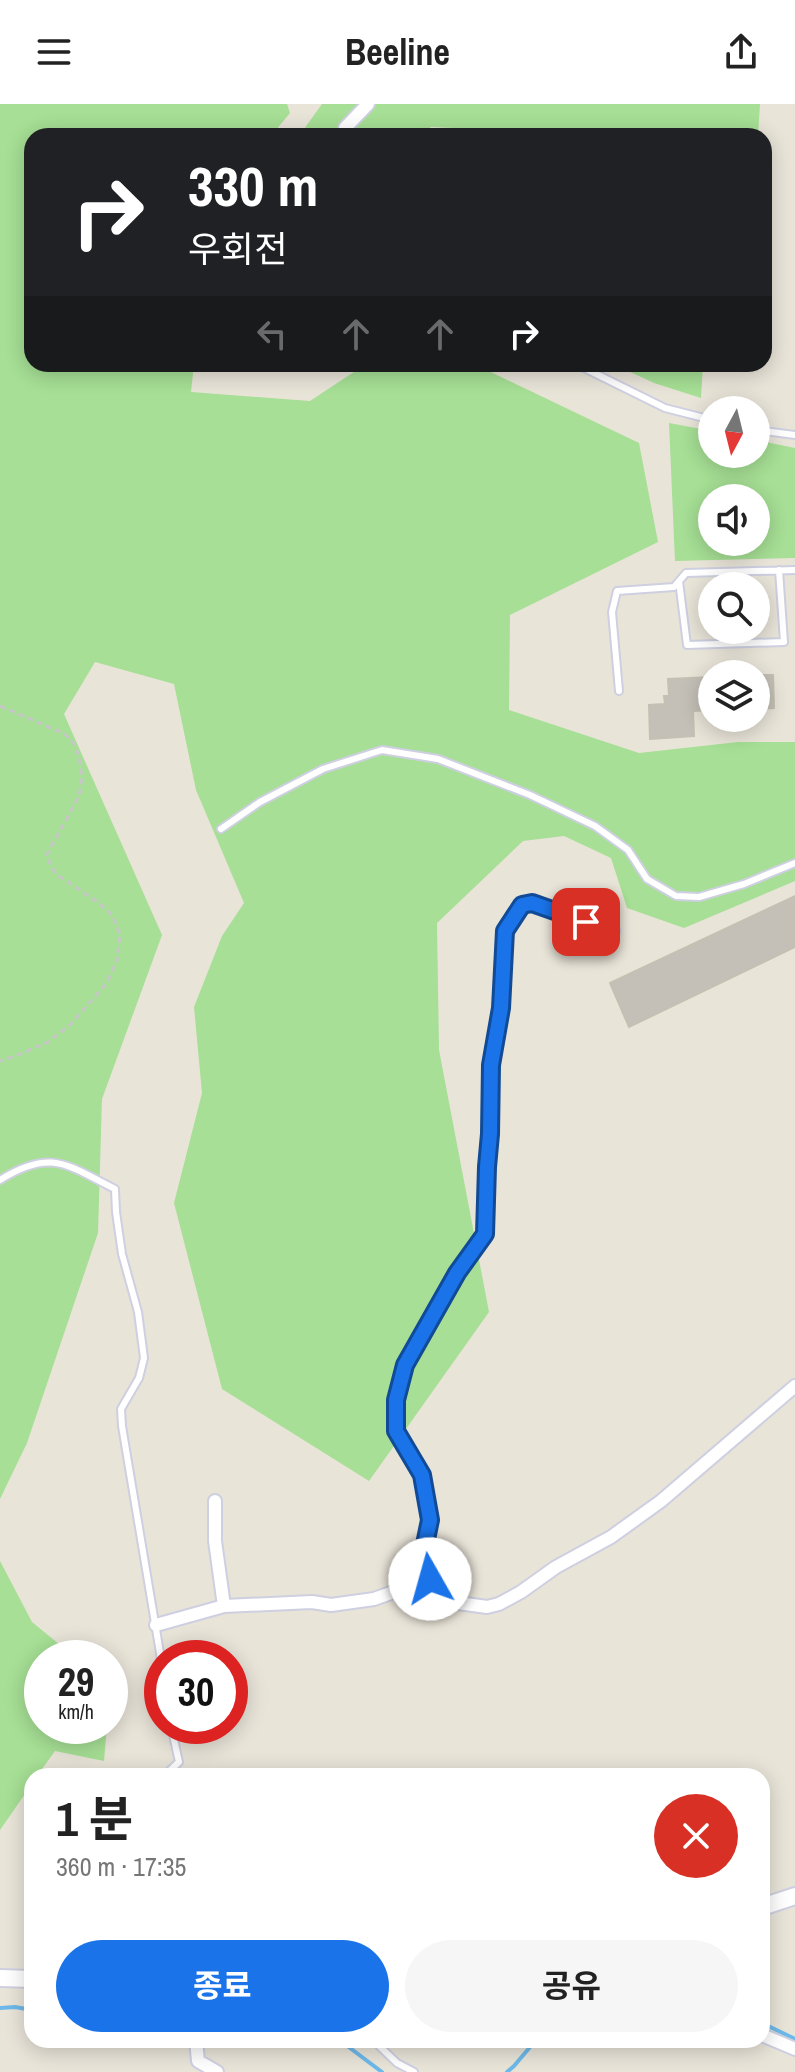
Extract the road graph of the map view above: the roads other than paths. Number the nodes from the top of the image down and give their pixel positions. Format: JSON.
{"nodes":[{"id":1,"x":368,"y":104,"type":"edge"},
{"id":2,"x":345,"y":128,"type":"edge"},
{"id":3,"x":592,"y":372,"type":"edge"},
{"id":4,"x":698,"y":416,"type":"edge"},
{"id":5,"x":770,"y":432,"type":"edge"},
{"id":6,"x":795,"y":435,"type":"edge"},
{"id":7,"x":779,"y":570,"type":"junction"},
{"id":8,"x":795,"y":570,"type":"edge"},
{"id":9,"x":679,"y":581,"type":"junction"},
{"id":10,"x":619,"y":691,"type":"dead end"},
{"id":11,"x":221,"y":829,"type":"dead end"},
{"id":12,"x":795,"y":863,"type":"edge"},
{"id":13,"x":613,"y":931,"type":"dead end"},
{"id":14,"x":0,"y":1180,"type":"edge"},
{"id":15,"x":795,"y":1386,"type":"edge"},
{"id":16,"x":215,"y":1501,"type":"dead end"},
{"id":17,"x":430,"y":1579,"type":"junction"},
{"id":18,"x":224,"y":1606,"type":"junction"},
{"id":19,"x":156,"y":1625,"type":"junction"},
{"id":20,"x":158,"y":1640,"type":"edge"},
{"id":21,"x":175,"y":1744,"type":"edge"},
{"id":22,"x":173,"y":1768,"type":"edge"},
{"id":23,"x":795,"y":1896,"type":"edge"},
{"id":24,"x":770,"y":1904,"type":"edge"},
{"id":25,"x":0,"y":1978,"type":"edge"},
{"id":26,"x":24,"y":1979,"type":"edge"},
{"id":27,"x":770,"y":2038,"type":"edge"},
{"id":28,"x":197,"y":2048,"type":"edge"},
{"id":29,"x":381,"y":2048,"type":"edge"},
{"id":30,"x":795,"y":2049,"type":"edge"},
{"id":31,"x":217,"y":2072,"type":"edge"},
{"id":32,"x":414,"y":2072,"type":"edge"}],
"edges":[{"from":1,"to":2,"type":"street"},
{"from":3,"to":4,"type":"lane"},
{"from":5,"to":6,"type":"lane"},
{"from":7,"to":8,"type":"lane"},
{"from":7,"to":9,"type":"lane"},
{"from":7,"to":9,"type":"lane"},
{"from":9,"to":10,"type":"lane"},
{"from":11,"to":12,"type":"lane"},
{"from":13,"to":17,"type":"street"},
{"from":14,"to":19,"type":"lane"},
{"from":15,"to":17,"type":"street"},
{"from":16,"to":18,"type":"street"},
{"from":17,"to":18,"type":"street"},
{"from":18,"to":19,"type":"street"},
{"from":19,"to":20,"type":"lane"},
{"from":21,"to":22,"type":"lane"},
{"from":23,"to":24,"type":"street"},
{"from":25,"to":26,"type":"street"},
{"from":27,"to":30,"type":"street"},
{"from":28,"to":31,"type":"street"},
{"from":29,"to":32,"type":"lane"}]}
